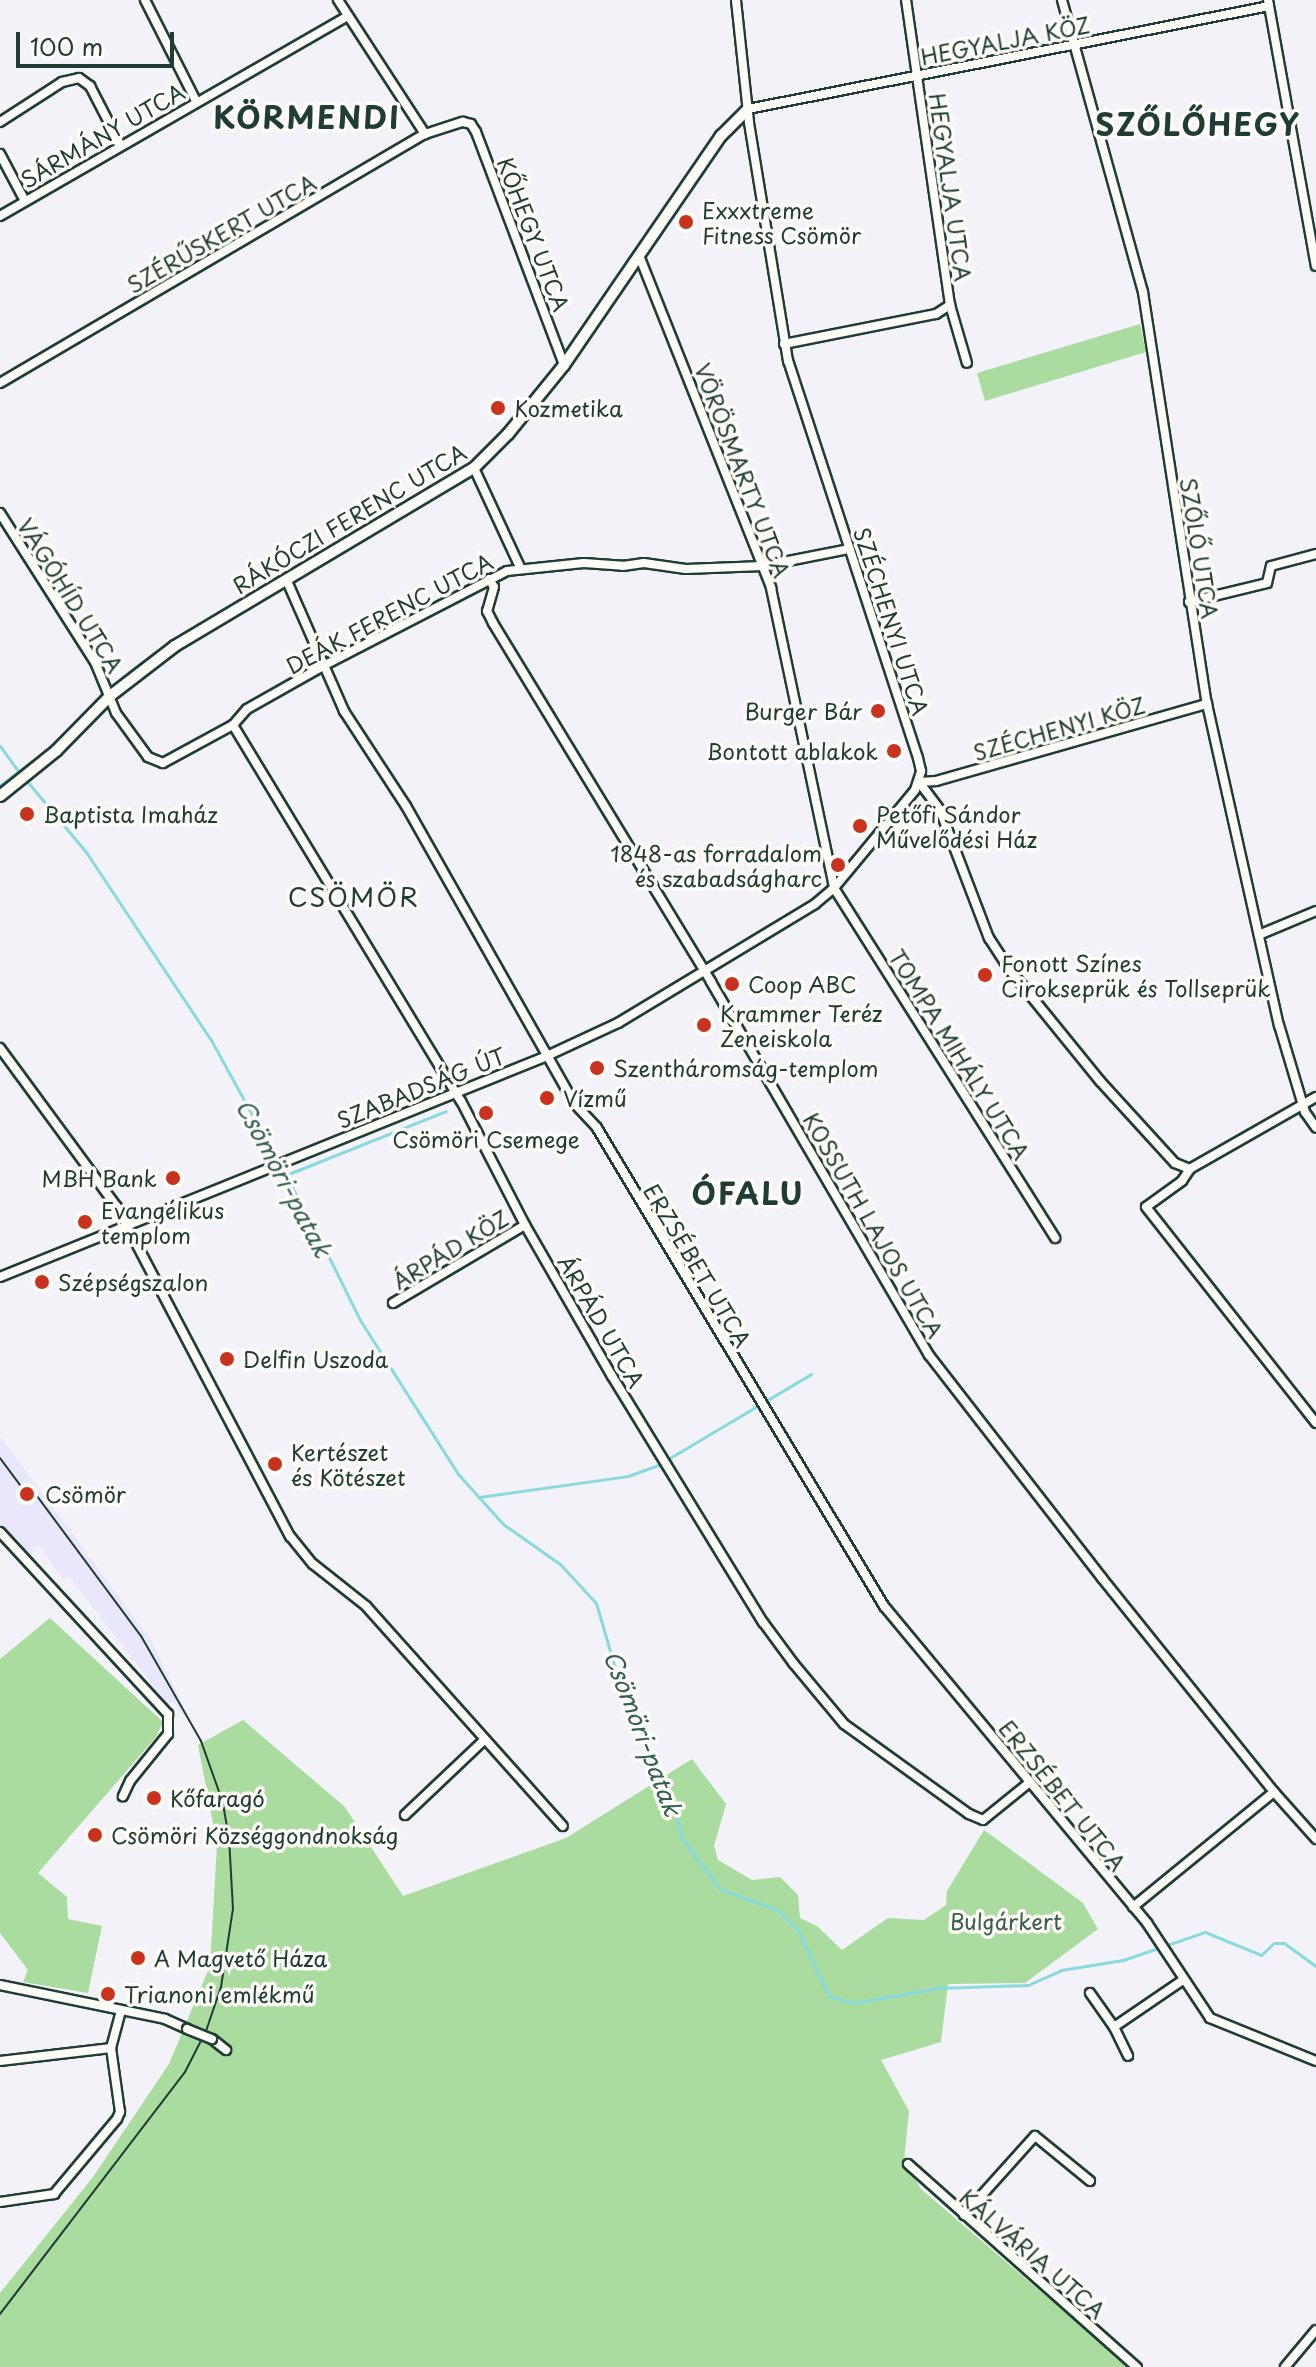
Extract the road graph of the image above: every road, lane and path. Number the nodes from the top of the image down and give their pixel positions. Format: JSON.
{"nodes":[{"id":1,"x":145,"y":0,"type":"edge"},
{"id":2,"x":338,"y":0,"type":"edge"},
{"id":3,"x":736,"y":0,"type":"edge"},
{"id":4,"x":906,"y":0,"type":"edge"},
{"id":5,"x":1062,"y":0,"type":"edge"},
{"id":6,"x":1269,"y":3,"type":"edge"},
{"id":7,"x":348,"y":16,"type":"junction"},
{"id":8,"x":1074,"y":46,"type":"junction"},
{"id":9,"x":916,"y":75,"type":"junction"},
{"id":10,"x":196,"y":101,"type":"junction"},
{"id":11,"x":748,"y":109,"type":"junction"},
{"id":12,"x":0,"y":122,"type":"edge"},
{"id":13,"x":463,"y":122,"type":"joint"},
{"id":14,"x":425,"y":134,"type":"junction"},
{"id":15,"x":120,"y":144,"type":"junction"},
{"id":16,"x":0,"y":154,"type":"edge"},
{"id":17,"x":25,"y":201,"type":"junction"},
{"id":18,"x":0,"y":216,"type":"edge"},
{"id":19,"x":640,"y":258,"type":"junction"},
{"id":20,"x":1316,"y":266,"type":"edge"},
{"id":21,"x":950,"y":305,"type":"junction"},
{"id":22,"x":784,"y":344,"type":"junction"},
{"id":23,"x":967,"y":363,"type":"dead end"},
{"id":24,"x":564,"y":365,"type":"junction"},
{"id":25,"x":0,"y":383,"type":"edge"},
{"id":26,"x":474,"y":468,"type":"junction"},
{"id":27,"x":0,"y":513,"type":"edge"},
{"id":28,"x":849,"y":549,"type":"junction"},
{"id":29,"x":1316,"y":554,"type":"edge"},
{"id":30,"x":763,"y":566,"type":"junction"},
{"id":31,"x":520,"y":567,"type":"junction"},
{"id":32,"x":489,"y":579,"type":"junction"},
{"id":33,"x":287,"y":581,"type":"junction"},
{"id":34,"x":1189,"y":602,"type":"junction"},
{"id":35,"x":323,"y":666,"type":"junction"},
{"id":36,"x":110,"y":696,"type":"junction"},
{"id":37,"x":1207,"y":704,"type":"junction"},
{"id":38,"x":233,"y":725,"type":"junction"},
{"id":39,"x":158,"y":762,"type":"joint"},
{"id":40,"x":919,"y":782,"type":"junction"},
{"id":41,"x":0,"y":796,"type":"edge"},
{"id":42,"x":834,"y":888,"type":"junction"},
{"id":43,"x":1316,"y":911,"type":"edge"},
{"id":44,"x":1261,"y":934,"type":"junction"},
{"id":45,"x":705,"y":973,"type":"junction"},
{"id":46,"x":0,"y":1048,"type":"edge"},
{"id":47,"x":547,"y":1056,"type":"junction"},
{"id":48,"x":455,"y":1092,"type":"junction"},
{"id":49,"x":1316,"y":1097,"type":"edge"},
{"id":50,"x":1303,"y":1103,"type":"junction"},
{"id":51,"x":1316,"y":1128,"type":"edge"},
{"id":52,"x":1190,"y":1169,"type":"junction"},
{"id":53,"x":126,"y":1225,"type":"junction"},
{"id":54,"x":525,"y":1225,"type":"junction"},
{"id":55,"x":1055,"y":1238,"type":"dead end"},
{"id":56,"x":0,"y":1277,"type":"edge"},
{"id":57,"x":393,"y":1303,"type":"dead end"},
{"id":58,"x":1316,"y":1423,"type":"edge"},
{"id":59,"x":0,"y":1532,"type":"edge"},
{"id":60,"x":485,"y":1739,"type":"junction"},
{"id":61,"x":1030,"y":1782,"type":"junction"},
{"id":62,"x":1274,"y":1792,"type":"junction"},
{"id":63,"x":123,"y":1796,"type":"dead end"},
{"id":64,"x":405,"y":1815,"type":"dead end"},
{"id":65,"x":563,"y":1826,"type":"dead end"},
{"id":66,"x":1316,"y":1839,"type":"edge"},
{"id":67,"x":1133,"y":1907,"type":"junction"},
{"id":68,"x":1183,"y":1980,"type":"junction"},
{"id":69,"x":0,"y":1985,"type":"edge"},
{"id":70,"x":1090,"y":1993,"type":"dead end"},
{"id":71,"x":121,"y":2010,"type":"junction"},
{"id":72,"x":1114,"y":2027,"type":"junction"},
{"id":73,"x":111,"y":2048,"type":"junction"},
{"id":74,"x":226,"y":2050,"type":"dead end"},
{"id":75,"x":1128,"y":2056,"type":"dead end"},
{"id":76,"x":0,"y":2061,"type":"edge"},
{"id":77,"x":1316,"y":2061,"type":"edge"},
{"id":78,"x":908,"y":2164,"type":"dead end"},
{"id":79,"x":1090,"y":2181,"type":"dead end"},
{"id":80,"x":0,"y":2202,"type":"edge"},
{"id":81,"x":964,"y":2215,"type":"junction"},
{"id":82,"x":1316,"y":2330,"type":"edge"},
{"id":83,"x":1137,"y":2367,"type":"edge"},
{"id":84,"x":1285,"y":2367,"type":"edge"}],
"edges":[{"from":1,"to":10,"type":"street"},
{"from":2,"to":7,"type":"street"},
{"from":3,"to":11,"type":"street","name":"SZÉCHENYI UTCA"},
{"from":4,"to":9,"type":"street","name":"HEGYALJA UTCA"},
{"from":5,"to":8,"type":"street","name":"SZŐLŐ UTCA"},
{"from":6,"to":8,"type":"street","name":"HEGYALJA KÖZ"},
{"from":6,"to":20,"type":"street"},
{"from":7,"to":10,"type":"street","name":"SÁRMÁNY UTCA"},
{"from":7,"to":14,"type":"street"},
{"from":8,"to":9,"type":"street","name":"HEGYALJA KÖZ"},
{"from":8,"to":34,"type":"street","name":"SZŐLŐ UTCA"},
{"from":9,"to":11,"type":"street","name":"HEGYALJA KÖZ"},
{"from":9,"to":21,"type":"street","name":"HEGYALJA UTCA"},
{"from":10,"to":15,"type":"street","name":"SÁRMÁNY UTCA"},
{"from":11,"to":19,"type":"street","name":"RÁKÓCZI FERENC UTCA"},
{"from":11,"to":22,"type":"street","name":"SZÉCHENYI UTCA"},
{"from":12,"to":15,"type":"street"},
{"from":13,"to":14,"type":"street","name":"SZÉRŰSKERT UTCA"},
{"from":13,"to":24,"type":"street","name":"KŐHEGY UTCA"},
{"from":14,"to":25,"type":"street","name":"SZÉRŰSKERT UTCA"},
{"from":15,"to":17,"type":"street","name":"SÁRMÁNY UTCA"},
{"from":16,"to":17,"type":"street"},
{"from":17,"to":18,"type":"street","name":"SÁRMÁNY UTCA"},
{"from":19,"to":24,"type":"street","name":"RÁKÓCZI FERENC UTCA"},
{"from":19,"to":30,"type":"street","name":"VÖRÖSMARTY UTCA"},
{"from":21,"to":22,"type":"street","name":"HEGYALJA UTCA"},
{"from":21,"to":23,"type":"street"},
{"from":22,"to":28,"type":"street","name":"SZÉCHENYI UTCA"},
{"from":24,"to":26,"type":"street","name":"RÁKÓCZI FERENC UTCA"},
{"from":26,"to":31,"type":"street"},
{"from":26,"to":33,"type":"street","name":"RÁKÓCZI FERENC UTCA"},
{"from":27,"to":36,"type":"street","name":"VÁGÓHÍD UTCA"},
{"from":28,"to":30,"type":"street","name":"DEÁK FERENC UTCA"},
{"from":28,"to":40,"type":"street","name":"SZÉCHENYI UTCA"},
{"from":29,"to":34,"type":"street"},
{"from":30,"to":31,"type":"street","name":"DEÁK FERENC UTCA"},
{"from":30,"to":42,"type":"street","name":"VÖRÖSMARTY UTCA"},
{"from":31,"to":32,"type":"street","name":"DEÁK FERENC UTCA"},
{"from":32,"to":35,"type":"street","name":"DEÁK FERENC UTCA"},
{"from":32,"to":45,"type":"street","name":"KOSSUTH LAJOS UTCA"},
{"from":33,"to":35,"type":"street","name":"ERZSÉBET UTCA"},
{"from":33,"to":36,"type":"street","name":"RÁKÓCZI FERENC UTCA"},
{"from":34,"to":37,"type":"street","name":"SZŐLŐ UTCA"},
{"from":35,"to":38,"type":"street","name":"DEÁK FERENC UTCA"},
{"from":35,"to":47,"type":"street","name":"ERZSÉBET UTCA"},
{"from":36,"to":39,"type":"street","name":"VÁGÓHÍD UTCA"},
{"from":36,"to":41,"type":"street","name":"RÁKÓCZI FERENC UTCA"},
{"from":37,"to":40,"type":"street","name":"SZÉCHENYI KÖZ"},
{"from":37,"to":44,"type":"street","name":"SZŐLŐ UTCA"},
{"from":38,"to":39,"type":"street","name":"DEÁK FERENC UTCA"},
{"from":38,"to":48,"type":"street","name":"ÁRPÁD UTCA"},
{"from":40,"to":42,"type":"street","name":"SZABADSÁG ÚT"},
{"from":40,"to":52,"type":"street","name":"SZÉCHENYI UTCA"},
{"from":42,"to":45,"type":"street","name":"SZABADSÁG ÚT"},
{"from":42,"to":55,"type":"street","name":"TOMPA MIHÁLY UTCA"},
{"from":43,"to":44,"type":"street"},
{"from":44,"to":50,"type":"street","name":"SZŐLŐ UTCA"},
{"from":45,"to":47,"type":"street","name":"SZABADSÁG ÚT"},
{"from":45,"to":62,"type":"street","name":"KOSSUTH LAJOS UTCA"},
{"from":46,"to":53,"type":"street"},
{"from":47,"to":48,"type":"street","name":"SZABADSÁG ÚT"},
{"from":47,"to":61,"type":"street","name":"ERZSÉBET UTCA"},
{"from":48,"to":53,"type":"street","name":"SZABADSÁG ÚT"},
{"from":48,"to":54,"type":"street","name":"ÁRPÁD UTCA"},
{"from":49,"to":50,"type":"street"},
{"from":50,"to":51,"type":"street","name":"SZŐLŐ UTCA"},
{"from":50,"to":52,"type":"street"},
{"from":52,"to":58,"type":"street"},
{"from":53,"to":56,"type":"street","name":"SZABADSÁG ÚT"},
{"from":53,"to":60,"type":"street"},
{"from":54,"to":57,"type":"street","name":"ÁRPÁD KÖZ"},
{"from":54,"to":61,"type":"street","name":"ÁRPÁD UTCA"},
{"from":59,"to":63,"type":"street"},
{"from":60,"to":64,"type":"street"},
{"from":60,"to":65,"type":"street"},
{"from":61,"to":67,"type":"street","name":"ERZSÉBET UTCA"},
{"from":62,"to":66,"type":"street","name":"KOSSUTH LAJOS UTCA"},
{"from":62,"to":67,"type":"street"},
{"from":67,"to":68,"type":"street","name":"ERZSÉBET UTCA"},
{"from":68,"to":72,"type":"street"},
{"from":68,"to":77,"type":"street","name":"ERZSÉBET UTCA"},
{"from":69,"to":71,"type":"street"},
{"from":70,"to":72,"type":"street"},
{"from":71,"to":73,"type":"street"},
{"from":71,"to":74,"type":"street","bridge":true},
{"from":72,"to":75,"type":"street"},
{"from":73,"to":76,"type":"street"},
{"from":73,"to":80,"type":"street"},
{"from":78,"to":81,"type":"street","name":"KÁLVÁRIA UTCA"},
{"from":79,"to":81,"type":"street"},
{"from":81,"to":83,"type":"street","name":"KÁLVÁRIA UTCA"},
{"from":82,"to":84,"type":"street"}]}
